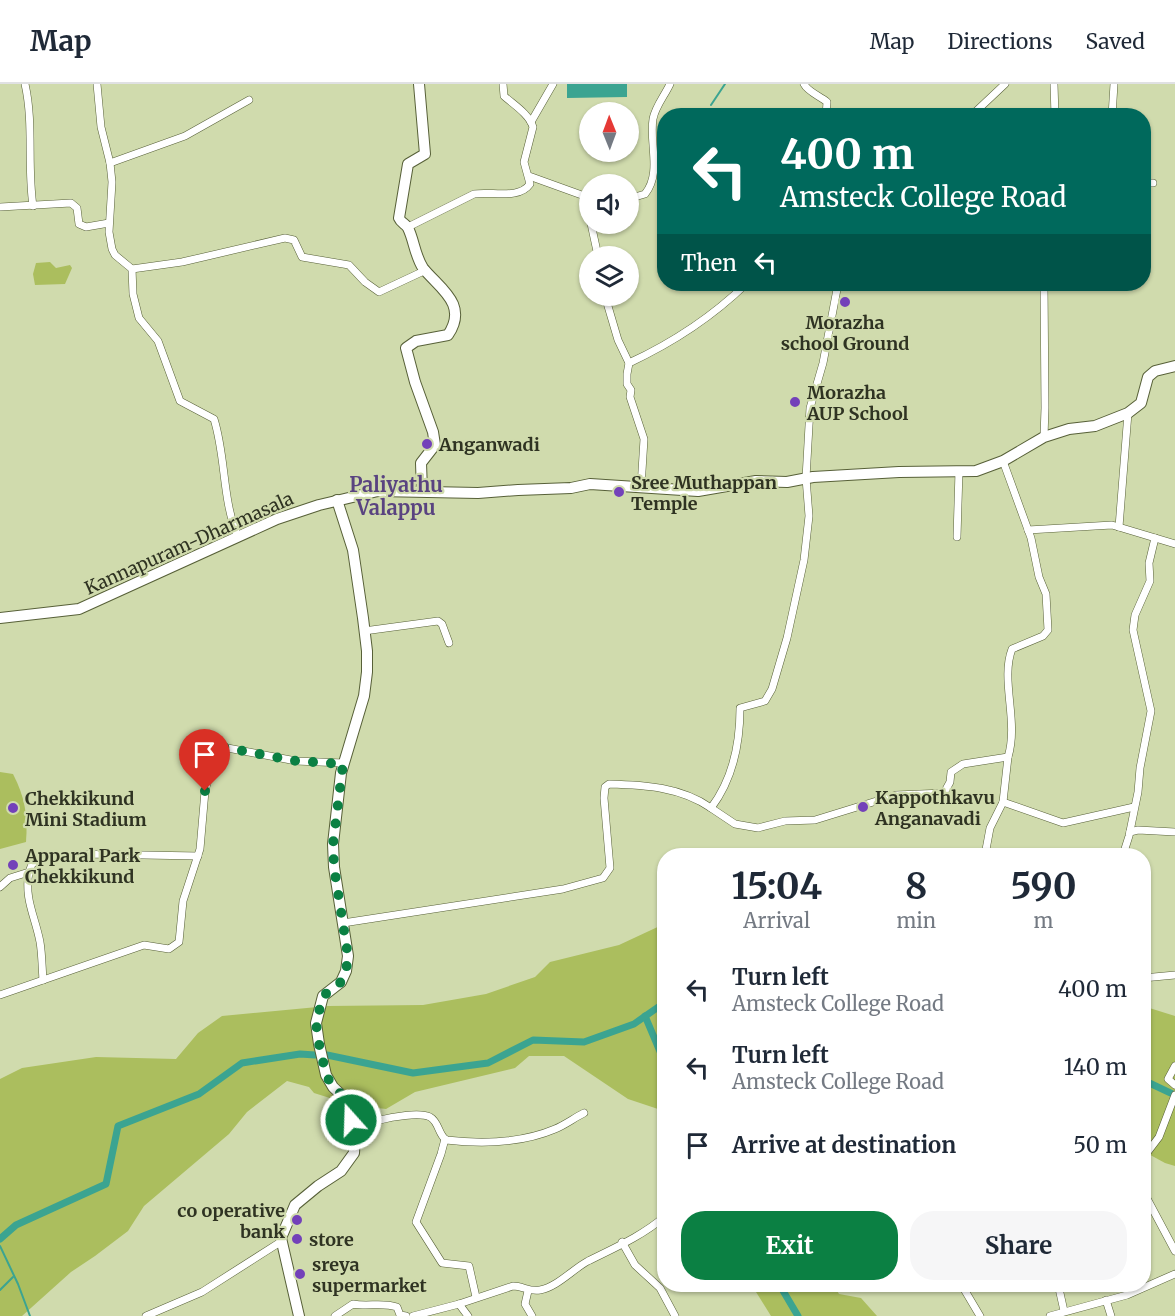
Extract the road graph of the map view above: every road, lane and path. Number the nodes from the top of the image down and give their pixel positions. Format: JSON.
{"nodes":[{"id":1,"x":25,"y":84,"type":"edge"},
{"id":2,"x":97,"y":84,"type":"edge"},
{"id":3,"x":419,"y":84,"type":"edge"},
{"id":4,"x":503,"y":84,"type":"edge"},
{"id":5,"x":553,"y":84,"type":"edge"},
{"id":6,"x":670,"y":84,"type":"edge"},
{"id":7,"x":804,"y":84,"type":"edge"},
{"id":8,"x":1005,"y":84,"type":"edge"},
{"id":9,"x":1054,"y":84,"type":"edge"},
{"id":10,"x":1114,"y":84,"type":"edge"},
{"id":11,"x":249,"y":99,"type":"dead end"},
{"id":12,"x":658,"y":108,"type":"edge"},
{"id":13,"x":827,"y":108,"type":"edge"},
{"id":14,"x":980,"y":108,"type":"edge"},
{"id":15,"x":1055,"y":108,"type":"edge"},
{"id":16,"x":1112,"y":108,"type":"edge"},
{"id":17,"x":657,"y":109,"type":"edge"},
{"id":18,"x":531,"y":122,"type":"junction"},
{"id":19,"x":110,"y":163,"type":"junction"},
{"id":20,"x":529,"y":177,"type":"junction"},
{"id":21,"x":579,"y":194,"type":"edge"},
{"id":22,"x":639,"y":196,"type":"edge"},
{"id":23,"x":33,"y":206,"type":"junction"},
{"id":24,"x":0,"y":207,"type":"edge"},
{"id":25,"x":109,"y":223,"type":"junction"},
{"id":26,"x":408,"y":227,"type":"junction"},
{"id":27,"x":132,"y":269,"type":"junction"},
{"id":28,"x":426,"y":270,"type":"junction"},
{"id":29,"x":738,"y":291,"type":"edge"},
{"id":30,"x":837,"y":291,"type":"edge"},
{"id":31,"x":1044,"y":291,"type":"edge"},
{"id":32,"x":608,"y":306,"type":"edge"},
{"id":33,"x":629,"y":363,"type":"junction"},
{"id":34,"x":1175,"y":366,"type":"edge"},
{"id":35,"x":1128,"y":413,"type":"junction"},
{"id":36,"x":1044,"y":437,"type":"junction"},
{"id":37,"x":1003,"y":461,"type":"junction"},
{"id":38,"x":959,"y":471,"type":"junction"},
{"id":39,"x":806,"y":478,"type":"junction"},
{"id":40,"x":641,"y":487,"type":"junction"},
{"id":41,"x":422,"y":491,"type":"junction"},
{"id":42,"x":337,"y":500,"type":"junction"},
{"id":43,"x":1119,"y":527,"type":"junction"},
{"id":44,"x":1028,"y":530,"type":"junction"},
{"id":45,"x":238,"y":537,"type":"junction"},
{"id":46,"x":957,"y":537,"type":"dead end"},
{"id":47,"x":1155,"y":538,"type":"junction"},
{"id":48,"x":1175,"y":544,"type":"edge"},
{"id":49,"x":0,"y":618,"type":"edge"},
{"id":50,"x":363,"y":630,"type":"junction"},
{"id":51,"x":449,"y":644,"type":"dead end"},
{"id":52,"x":1008,"y":757,"type":"junction"},
{"id":53,"x":343,"y":764,"type":"junction"},
{"id":54,"x":1003,"y":802,"type":"junction"},
{"id":55,"x":1134,"y":807,"type":"junction"},
{"id":56,"x":711,"y":808,"type":"junction"},
{"id":57,"x":1130,"y":832,"type":"junction"},
{"id":58,"x":1175,"y":832,"type":"edge"},
{"id":59,"x":986,"y":848,"type":"edge"},
{"id":60,"x":1125,"y":848,"type":"edge"},
{"id":61,"x":198,"y":856,"type":"junction"},
{"id":62,"x":29,"y":872,"type":"junction"},
{"id":63,"x":0,"y":887,"type":"edge"},
{"id":64,"x":343,"y":923,"type":"junction"},
{"id":65,"x":1175,"y":975,"type":"edge"},
{"id":66,"x":1151,"y":977,"type":"edge"},
{"id":67,"x":43,"y":980,"type":"junction"},
{"id":68,"x":0,"y":995,"type":"edge"},
{"id":69,"x":1175,"y":1066,"type":"edge"},
{"id":70,"x":1175,"y":1085,"type":"edge"},
{"id":71,"x":1174,"y":1096,"type":"edge"},
{"id":72,"x":584,"y":1113,"type":"dead end"},
{"id":73,"x":351,"y":1120,"type":"junction"},
{"id":74,"x":445,"y":1139,"type":"junction"},
{"id":75,"x":1151,"y":1148,"type":"edge"},
{"id":76,"x":1151,"y":1206,"type":"edge"},
{"id":77,"x":657,"y":1223,"type":"edge"},
{"id":78,"x":281,"y":1239,"type":"junction"},
{"id":79,"x":622,"y":1242,"type":"junction"},
{"id":80,"x":1175,"y":1251,"type":"edge"},
{"id":81,"x":1175,"y":1274,"type":"edge"},
{"id":82,"x":657,"y":1285,"type":"edge"},
{"id":83,"x":1151,"y":1285,"type":"edge"},
{"id":84,"x":528,"y":1291,"type":"junction"},
{"id":85,"x":662,"y":1292,"type":"edge"},
{"id":86,"x":966,"y":1292,"type":"edge"},
{"id":87,"x":1060,"y":1292,"type":"edge"},
{"id":88,"x":1135,"y":1292,"type":"edge"},
{"id":89,"x":476,"y":1297,"type":"junction"},
{"id":90,"x":1106,"y":1300,"type":"junction"},
{"id":91,"x":459,"y":1304,"type":"junction"},
{"id":92,"x":1064,"y":1311,"type":"junction"},
{"id":93,"x":146,"y":1316,"type":"edge"},
{"id":94,"x":299,"y":1316,"type":"edge"},
{"id":95,"x":335,"y":1316,"type":"edge"},
{"id":96,"x":406,"y":1316,"type":"edge"},
{"id":97,"x":413,"y":1316,"type":"edge"},
{"id":98,"x":468,"y":1316,"type":"edge"},
{"id":99,"x":532,"y":1316,"type":"edge"},
{"id":100,"x":675,"y":1316,"type":"edge"},
{"id":101,"x":980,"y":1316,"type":"edge"},
{"id":102,"x":1050,"y":1316,"type":"edge"},
{"id":103,"x":1111,"y":1316,"type":"edge"}],
"edges":[{"from":1,"to":23,"type":"street"},
{"from":2,"to":19,"type":"street"},
{"from":3,"to":26,"type":"main road"},
{"from":4,"to":18,"type":"street"},
{"from":5,"to":18,"type":"street"},
{"from":6,"to":12,"type":"street"},
{"from":7,"to":13,"type":"street"},
{"from":8,"to":14,"type":"street"},
{"from":9,"to":15,"type":"street"},
{"from":10,"to":16,"type":"street"},
{"from":11,"to":19,"type":"street"},
{"from":17,"to":22,"type":"street"},
{"from":18,"to":20,"type":"street"},
{"from":19,"to":25,"type":"street"},
{"from":20,"to":21,"type":"street"},
{"from":20,"to":26,"type":"street"},
{"from":23,"to":24,"type":"street"},
{"from":23,"to":25,"type":"street"},
{"from":25,"to":27,"type":"street"},
{"from":26,"to":28,"type":"main road"},
{"from":27,"to":28,"type":"street"},
{"from":27,"to":45,"type":"street"},
{"from":28,"to":41,"type":"main road"},
{"from":29,"to":33,"type":"street"},
{"from":30,"to":39,"type":"street"},
{"from":31,"to":36,"type":"street"},
{"from":32,"to":33,"type":"street"},
{"from":33,"to":40,"type":"street"},
{"from":34,"to":35,"type":"main road"},
{"from":35,"to":36,"type":"main road","name":"Kannapuram-Dharmasala"},
{"from":35,"to":43,"type":"street"},
{"from":36,"to":37,"type":"main road","name":"Kannapuram-Dharmasala"},
{"from":37,"to":38,"type":"main road","name":"Kannapuram-Dharmasala"},
{"from":37,"to":44,"type":"street"},
{"from":38,"to":39,"type":"main road","name":"Kannapuram-Dharmasala"},
{"from":38,"to":46,"type":"street"},
{"from":39,"to":40,"type":"main road","name":"Kannapuram-Dharmasala"},
{"from":39,"to":56,"type":"street"},
{"from":40,"to":41,"type":"main road","name":"Kannapuram-Dharmasala"},
{"from":41,"to":42,"type":"main road","name":"Kannapuram-Dharmasala"},
{"from":42,"to":45,"type":"main road","name":"Kannapuram-Dharmasala"},
{"from":42,"to":50,"type":"main road"},
{"from":43,"to":44,"type":"street"},
{"from":43,"to":47,"type":"street"},
{"from":44,"to":52,"type":"street"},
{"from":45,"to":49,"type":"main road","name":"Kannapuram-Dharmasala"},
{"from":47,"to":48,"type":"street"},
{"from":47,"to":55,"type":"street"},
{"from":50,"to":51,"type":"street"},
{"from":50,"to":53,"type":"main road"},
{"from":52,"to":54,"type":"street"},
{"from":52,"to":56,"type":"street"},
{"from":53,"to":61,"type":"street"},
{"from":53,"to":64,"type":"main road"},
{"from":54,"to":55,"type":"street"},
{"from":54,"to":59,"type":"street"},
{"from":55,"to":57,"type":"street"},
{"from":56,"to":64,"type":"street"},
{"from":57,"to":58,"type":"street"},
{"from":57,"to":60,"type":"street"},
{"from":61,"to":62,"type":"street"},
{"from":61,"to":67,"type":"street"},
{"from":62,"to":63,"type":"street"},
{"from":62,"to":67,"type":"street"},
{"from":64,"to":73,"type":"main road"},
{"from":65,"to":66,"type":"street"},
{"from":67,"to":68,"type":"street"},
{"from":69,"to":70,"type":"street"},
{"from":71,"to":75,"type":"street"},
{"from":72,"to":74,"type":"street"},
{"from":73,"to":74,"type":"street"},
{"from":73,"to":78,"type":"main road"},
{"from":74,"to":89,"type":"street"},
{"from":76,"to":80,"type":"street"},
{"from":77,"to":79,"type":"street"},
{"from":78,"to":93,"type":"street"},
{"from":78,"to":94,"type":"main road"},
{"from":79,"to":82,"type":"street"},
{"from":79,"to":84,"type":"street"},
{"from":81,"to":83,"type":"street"},
{"from":84,"to":89,"type":"street"},
{"from":84,"to":99,"type":"street"},
{"from":85,"to":100,"type":"street"},
{"from":86,"to":101,"type":"street"},
{"from":87,"to":92,"type":"street"},
{"from":88,"to":90,"type":"street"},
{"from":89,"to":91,"type":"street"},
{"from":90,"to":92,"type":"street"},
{"from":90,"to":103,"type":"street"},
{"from":91,"to":97,"type":"street"},
{"from":91,"to":98,"type":"street"},
{"from":92,"to":102,"type":"street"},
{"from":95,"to":96,"type":"street"}]}
